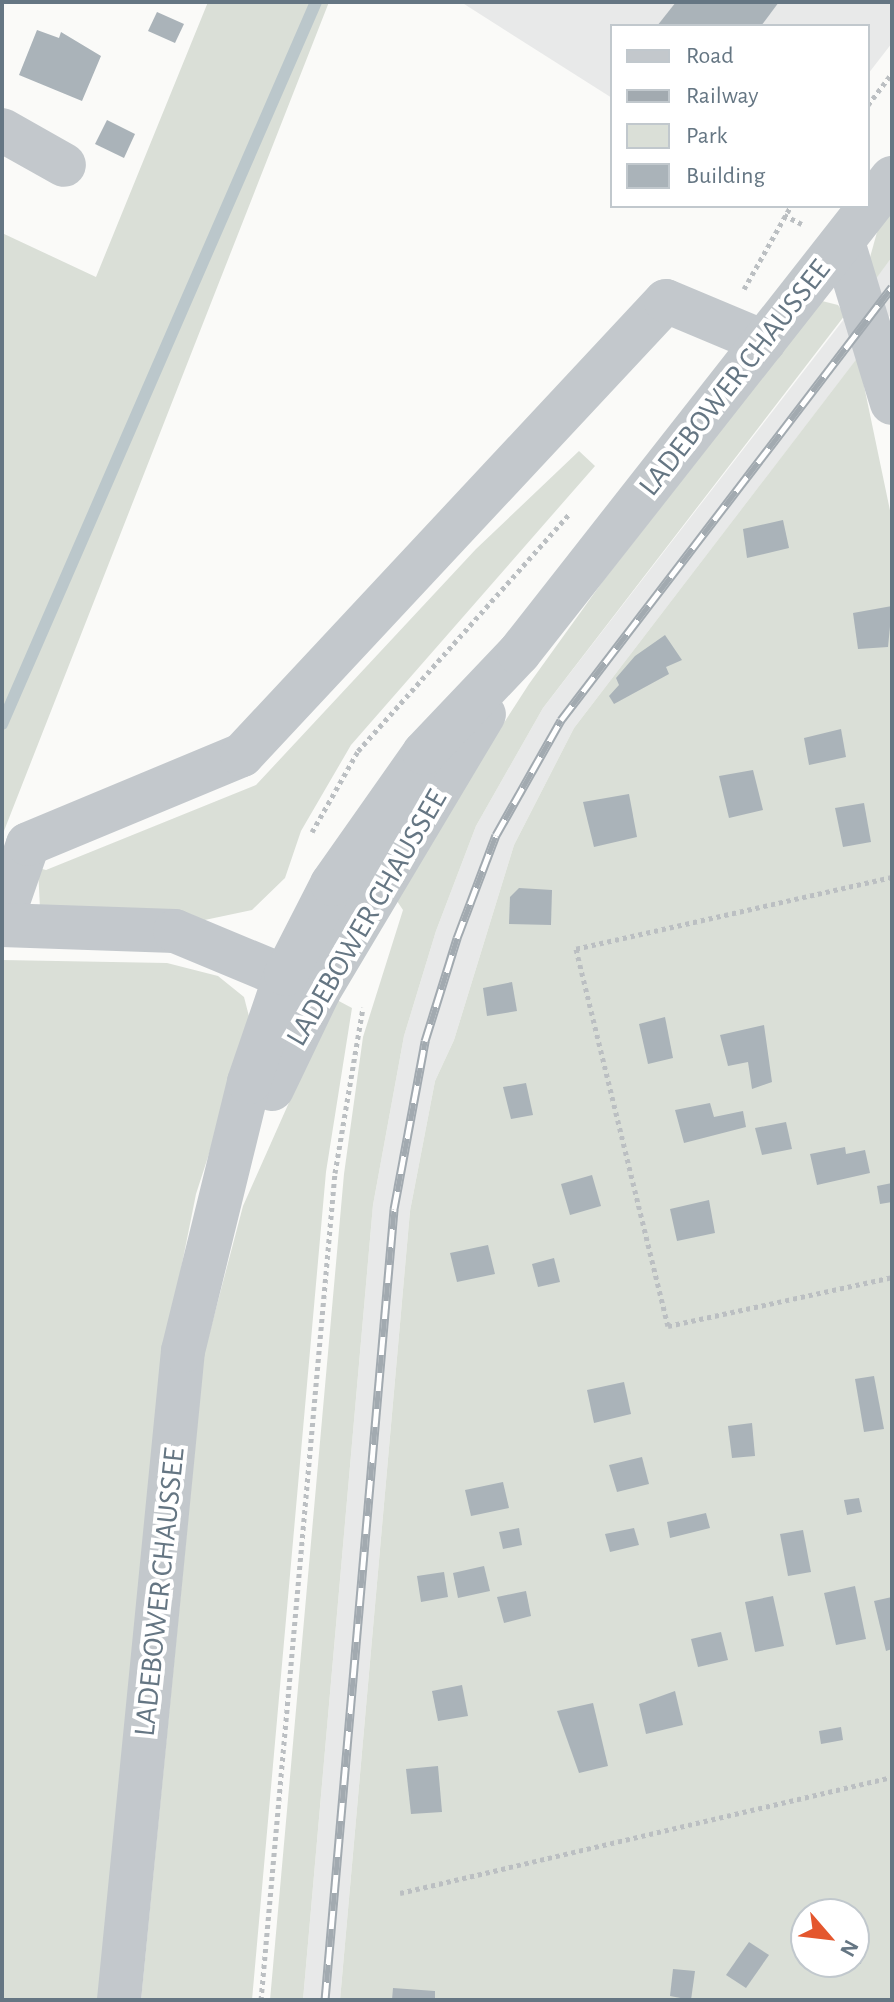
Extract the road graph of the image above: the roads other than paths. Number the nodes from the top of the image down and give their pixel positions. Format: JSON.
{"nodes":[{"id":1,"x":2,"y":130,"type":"edge"},
{"id":2,"x":64,"y":165,"type":"dead end"},
{"id":3,"x":892,"y":178,"type":"edge"},
{"id":4,"x":870,"y":207,"type":"edge"},
{"id":5,"x":869,"y":208,"type":"edge"},
{"id":6,"x":843,"y":242,"type":"junction"},
{"id":7,"x":764,"y":342,"type":"junction"},
{"id":8,"x":892,"y":403,"type":"edge"},
{"id":9,"x":2,"y":919,"type":"edge"},
{"id":10,"x":2,"y":925,"type":"edge"},
{"id":11,"x":302,"y":983,"type":"junction"},
{"id":12,"x":119,"y":2000,"type":"edge"}],
"edges":[{"from":1,"to":2,"type":"street"},
{"from":3,"to":4,"type":"street","name":"LADEBOWER CHAUSSEE"},
{"from":5,"to":6,"type":"street","name":"LADEBOWER CHAUSSEE"},
{"from":6,"to":7,"type":"street","name":"LADEBOWER CHAUSSEE"},
{"from":6,"to":8,"type":"street"},
{"from":7,"to":9,"type":"street"},
{"from":7,"to":11,"type":"street","name":"LADEBOWER CHAUSSEE"},
{"from":10,"to":11,"type":"street"},
{"from":11,"to":12,"type":"street","name":"LADEBOWER CHAUSSEE"}]}
